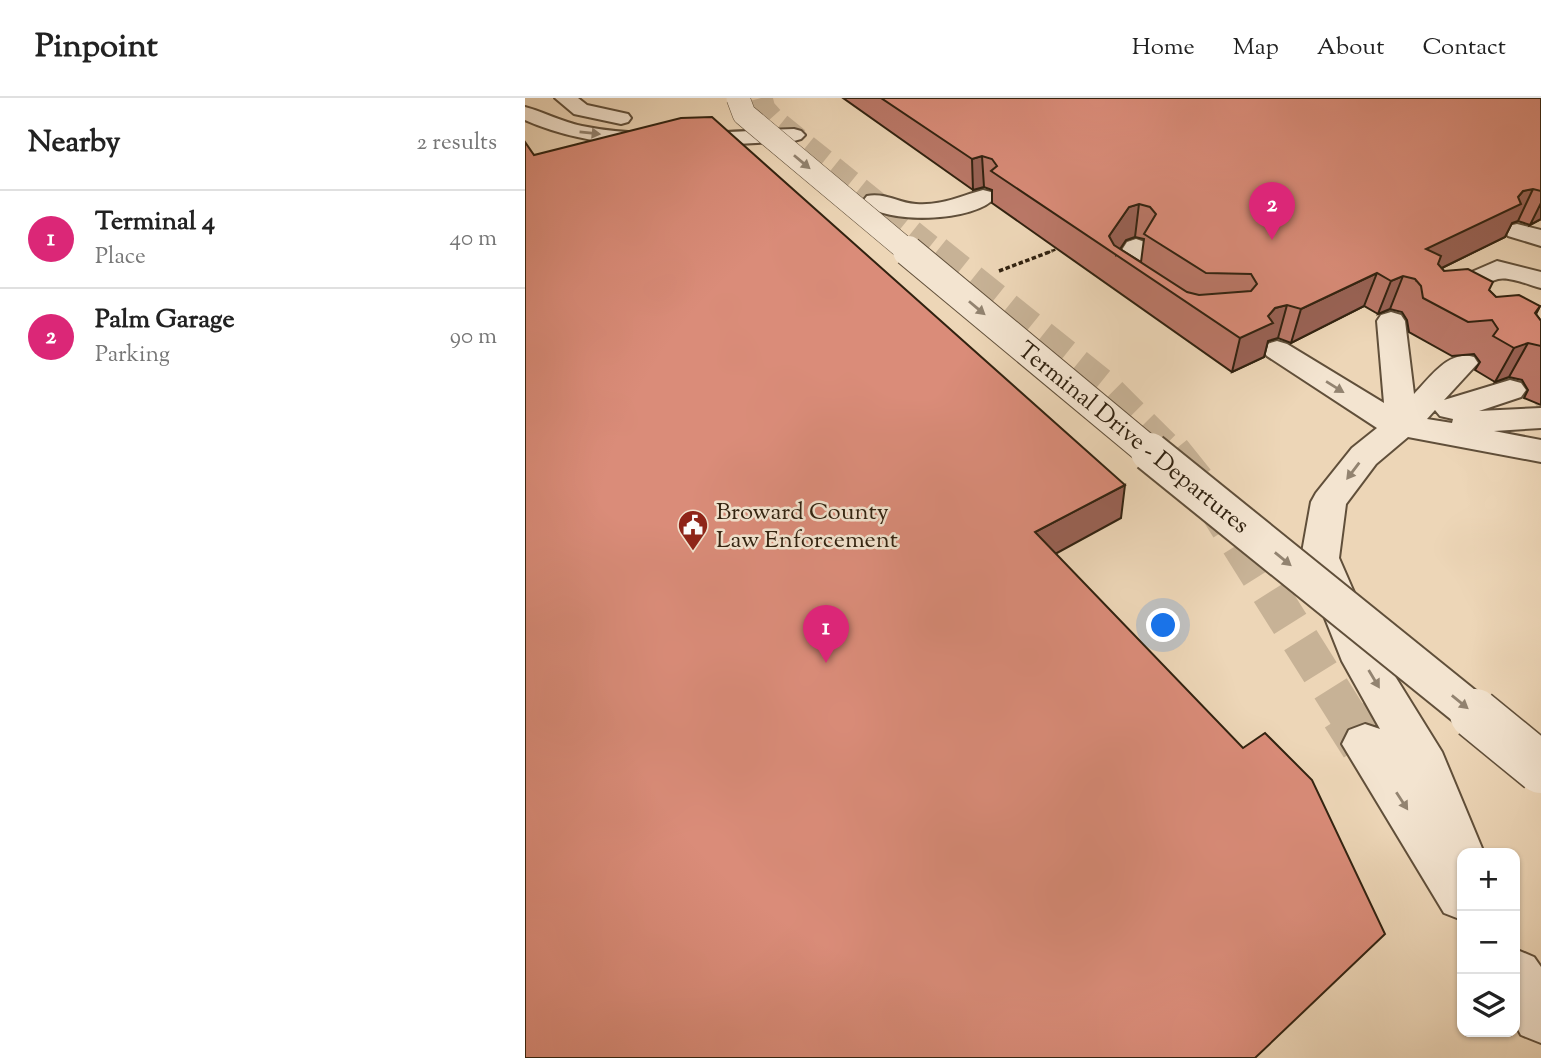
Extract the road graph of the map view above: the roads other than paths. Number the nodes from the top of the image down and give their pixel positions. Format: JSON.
{"nodes":[{"id":1,"x":565,"y":98,"type":"edge"},
{"id":2,"x":739,"y":98,"type":"edge"},
{"id":3,"x":525,"y":113,"type":"edge"},
{"id":4,"x":983,"y":197,"type":"edge"},
{"id":5,"x":875,"y":201,"type":"dead end"},
{"id":6,"x":1136,"y":247,"type":"dead end"},
{"id":7,"x":1541,"y":282,"type":"edge"},
{"id":8,"x":1440,"y":296,"type":"edge"},
{"id":9,"x":1173,"y":304,"type":"edge"},
{"id":10,"x":1464,"y":309,"type":"edge"},
{"id":11,"x":1277,"y":350,"type":"dead end"},
{"id":12,"x":1480,"y":376,"type":"edge"},
{"id":13,"x":1401,"y":426,"type":"junction"},
{"id":14,"x":1541,"y":451,"type":"edge"},
{"id":15,"x":1365,"y":744,"type":"tunnel mouth"},
{"id":16,"x":1541,"y":768,"type":"edge"},
{"id":17,"x":1457,"y":848,"type":"edge"},
{"id":18,"x":1457,"y":887,"type":"edge"},
{"id":19,"x":1520,"y":984,"type":"edge"},
{"id":20,"x":1541,"y":1015,"type":"edge"}],
"edges":[{"from":3,"to":1,"type":"street","one_way":true},
{"from":2,"to":16,"type":"street","name":"Terminal Drive - Departures","one_way":true,"bridge":true},
{"from":4,"to":5,"type":"street"},
{"from":6,"to":9,"type":"street"},
{"from":7,"to":8,"type":"street"},
{"from":7,"to":10,"type":"street"},
{"from":11,"to":13,"type":"street","one_way":true},
{"from":12,"to":13,"type":"street"},
{"from":12,"to":13,"type":"street"},
{"from":12,"to":13,"type":"street"},
{"from":12,"to":13,"type":"street"},
{"from":13,"to":14,"type":"street"},
{"from":13,"to":17,"type":"street","one_way":true},
{"from":15,"to":18,"type":"street","one_way":true},
{"from":19,"to":20,"type":"street"}]}
